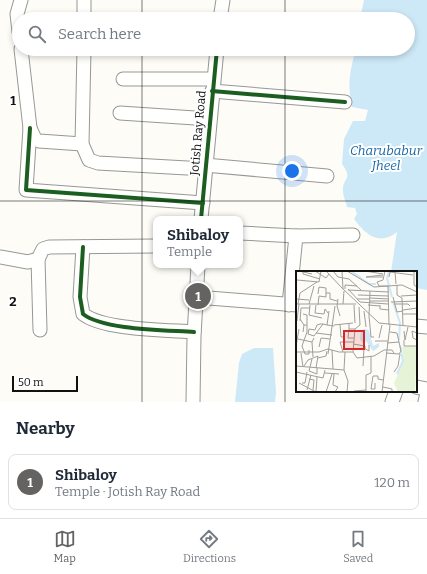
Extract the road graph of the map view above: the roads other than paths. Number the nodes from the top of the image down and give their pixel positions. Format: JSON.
{"nodes":[{"id":1,"x":21,"y":0,"type":"edge"},
{"id":2,"x":84,"y":0,"type":"edge"},
{"id":3,"x":223,"y":0,"type":"edge"},
{"id":4,"x":18,"y":12,"type":"edge"},
{"id":5,"x":84,"y":12,"type":"edge"},
{"id":6,"x":221,"y":12,"type":"edge"},
{"id":7,"x":22,"y":56,"type":"edge"},
{"id":8,"x":84,"y":56,"type":"edge"},
{"id":9,"x":216,"y":56,"type":"edge"},
{"id":10,"x":124,"y":79,"type":"dead end"},
{"id":11,"x":213,"y":85,"type":"junction"},
{"id":12,"x":345,"y":102,"type":"dead end"},
{"id":13,"x":120,"y":112,"type":"dead end"},
{"id":14,"x":210,"y":119,"type":"junction"},
{"id":15,"x":30,"y":128,"type":"junction"},
{"id":16,"x":82,"y":144,"type":"junction"},
{"id":17,"x":205,"y":167,"type":"junction"},
{"id":18,"x":327,"y":176,"type":"dead end"},
{"id":19,"x":202,"y":203,"type":"junction"},
{"id":20,"x":202,"y":216,"type":"edge"},
{"id":21,"x":243,"y":233,"type":"edge"},
{"id":22,"x":352,"y":235,"type":"dead end"},
{"id":23,"x":296,"y":236,"type":"junction"},
{"id":24,"x":153,"y":246,"type":"edge"},
{"id":25,"x":83,"y":247,"type":"junction"},
{"id":26,"x":0,"y":257,"type":"edge"},
{"id":27,"x":38,"y":259,"type":"junction"},
{"id":28,"x":198,"y":268,"type":"edge"},
{"id":29,"x":196,"y":296,"type":"junction"},
{"id":30,"x":293,"y":305,"type":"edge"},
{"id":31,"x":417,"y":326,"type":"edge"},
{"id":32,"x":427,"y":327,"type":"edge"},
{"id":33,"x":40,"y":330,"type":"dead end"},
{"id":34,"x":194,"y":332,"type":"junction"},
{"id":35,"x":417,"y":387,"type":"edge"},
{"id":36,"x":427,"y":389,"type":"edge"},
{"id":37,"x":396,"y":392,"type":"edge"},
{"id":38,"x":427,"y":393,"type":"edge"},
{"id":39,"x":193,"y":402,"type":"edge"},
{"id":40,"x":392,"y":402,"type":"edge"},
{"id":41,"x":426,"y":402,"type":"edge"}],
"edges":[{"from":1,"to":4,"type":"street"},
{"from":2,"to":5,"type":"street"},
{"from":3,"to":6,"type":"street"},
{"from":7,"to":15,"type":"street"},
{"from":8,"to":16,"type":"street"},
{"from":9,"to":11,"type":"street","name":"Jotish Ray Road"},
{"from":10,"to":11,"type":"street"},
{"from":11,"to":12,"type":"street"},
{"from":11,"to":14,"type":"street","name":"Jotish Ray Road"},
{"from":13,"to":14,"type":"street"},
{"from":14,"to":17,"type":"street","name":"Jotish Ray Road"},
{"from":15,"to":16,"type":"street"},
{"from":15,"to":19,"type":"street"},
{"from":16,"to":17,"type":"street"},
{"from":17,"to":18,"type":"street"},
{"from":17,"to":19,"type":"street","name":"Jotish Ray Road"},
{"from":19,"to":20,"type":"street","name":"Jotish Ray Road"},
{"from":21,"to":23,"type":"street"},
{"from":22,"to":23,"type":"street"},
{"from":23,"to":30,"type":"street"},
{"from":24,"to":25,"type":"street"},
{"from":25,"to":27,"type":"street"},
{"from":25,"to":34,"type":"street"},
{"from":26,"to":27,"type":"street"},
{"from":27,"to":33,"type":"street"},
{"from":28,"to":29,"type":"street"},
{"from":29,"to":30,"type":"street"},
{"from":29,"to":34,"type":"street"},
{"from":31,"to":32,"type":"street"},
{"from":34,"to":39,"type":"street"},
{"from":35,"to":36,"type":"street"},
{"from":37,"to":40,"type":"street"},
{"from":38,"to":41,"type":"street"}]}
